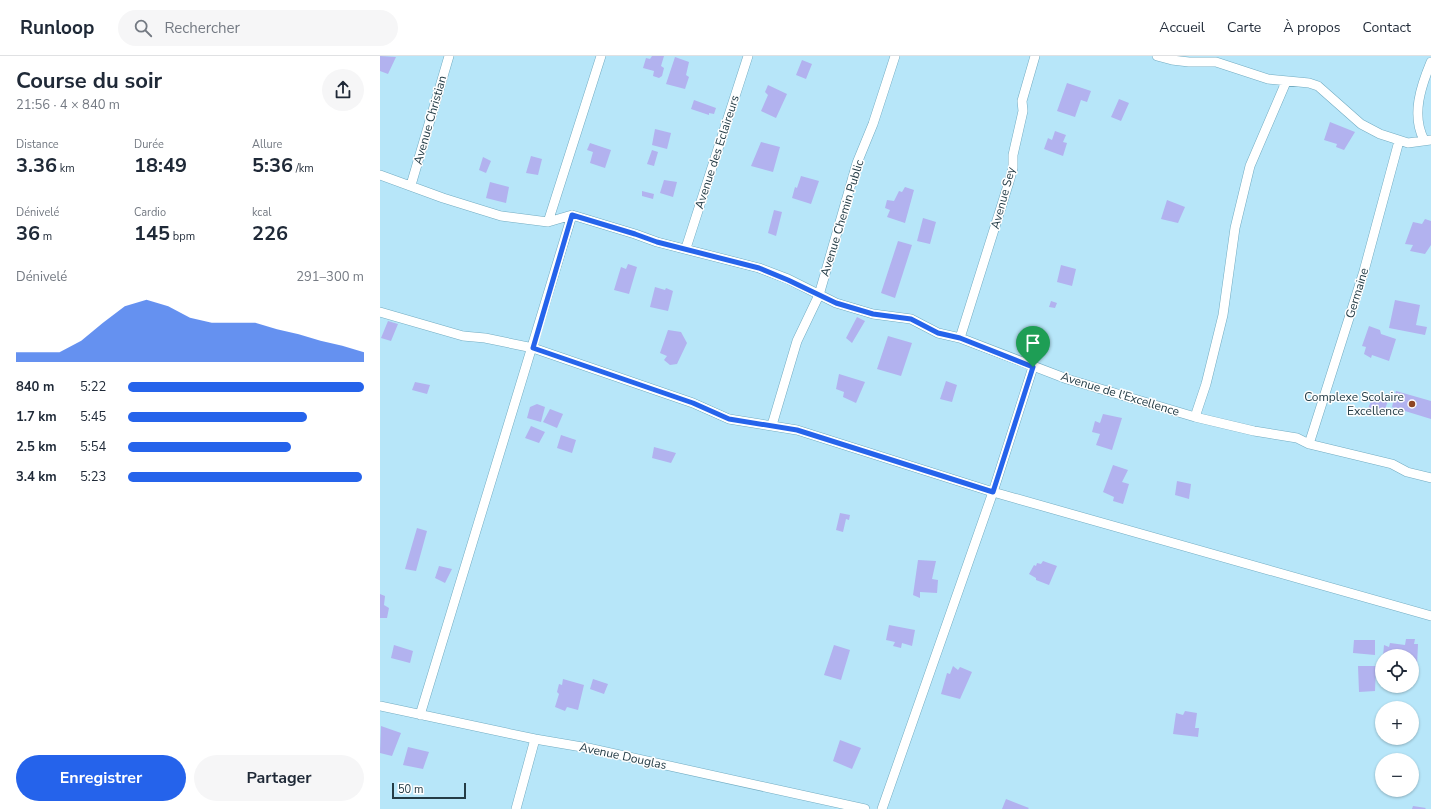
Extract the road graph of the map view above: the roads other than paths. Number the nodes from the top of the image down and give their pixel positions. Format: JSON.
{"nodes":[{"id":1,"x":449,"y":56,"type":"edge"},
{"id":2,"x":601,"y":56,"type":"edge"},
{"id":3,"x":748,"y":56,"type":"edge"},
{"id":4,"x":895,"y":56,"type":"edge"},
{"id":5,"x":1035,"y":56,"type":"edge"},
{"id":6,"x":1157,"y":56,"type":"edge"},
{"id":7,"x":1190,"y":59,"type":"edge"},
{"id":8,"x":1431,"y":62,"type":"edge"},
{"id":9,"x":1286,"y":82,"type":"junction"},
{"id":10,"x":1428,"y":140,"type":"edge"},
{"id":11,"x":1399,"y":141,"type":"junction"},
{"id":12,"x":380,"y":175,"type":"edge"},
{"id":13,"x":411,"y":185,"type":"junction"},
{"id":14,"x":572,"y":215,"type":"junction"},
{"id":15,"x":548,"y":222,"type":"junction"},
{"id":16,"x":686,"y":248,"type":"junction"},
{"id":17,"x":819,"y":295,"type":"junction"},
{"id":18,"x":380,"y":312,"type":"edge"},
{"id":19,"x":960,"y":338,"type":"junction"},
{"id":20,"x":533,"y":348,"type":"junction"},
{"id":21,"x":1033,"y":367,"type":"junction"},
{"id":22,"x":1195,"y":417,"type":"junction"},
{"id":23,"x":772,"y":425,"type":"junction"},
{"id":24,"x":1309,"y":444,"type":"junction"},
{"id":25,"x":1431,"y":478,"type":"edge"},
{"id":26,"x":993,"y":492,"type":"junction"},
{"id":27,"x":1431,"y":616,"type":"edge"},
{"id":28,"x":380,"y":706,"type":"edge"},
{"id":29,"x":420,"y":715,"type":"junction"},
{"id":30,"x":535,"y":739,"type":"junction"},
{"id":31,"x":516,"y":809,"type":"edge"},
{"id":32,"x":865,"y":809,"type":"edge"},
{"id":33,"x":882,"y":809,"type":"edge"}],
"edges":[{"from":1,"to":13,"type":"street","name":"Avenue Christian"},
{"from":2,"to":15,"type":"street"},
{"from":3,"to":16,"type":"street","name":"Avenue des Eclaireurs"},
{"from":4,"to":17,"type":"street","name":"Avenue Chemin Public"},
{"from":5,"to":19,"type":"street","name":"Avenue Sey"},
{"from":6,"to":7,"type":"street"},
{"from":7,"to":9,"type":"street"},
{"from":8,"to":10,"type":"street"},
{"from":9,"to":11,"type":"street"},
{"from":9,"to":22,"type":"street"},
{"from":10,"to":11,"type":"street"},
{"from":11,"to":24,"type":"street","name":"Germaine"},
{"from":12,"to":13,"type":"street"},
{"from":13,"to":15,"type":"street"},
{"from":14,"to":15,"type":"street"},
{"from":14,"to":16,"type":"street","name":"Avenue de l'Excellence"},
{"from":14,"to":20,"type":"street"},
{"from":16,"to":17,"type":"street","name":"Avenue de l'Excellence"},
{"from":17,"to":19,"type":"street","name":"Avenue de l'Excellence"},
{"from":17,"to":23,"type":"street","name":"Avenue Chemin Public"},
{"from":18,"to":20,"type":"street"},
{"from":19,"to":21,"type":"street","name":"Avenue de l'Excellence"},
{"from":20,"to":23,"type":"street"},
{"from":20,"to":29,"type":"street"},
{"from":21,"to":22,"type":"street","name":"Avenue de l'Excellence"},
{"from":21,"to":26,"type":"street"},
{"from":22,"to":24,"type":"street","name":"Avenue de l'Excellence"},
{"from":23,"to":26,"type":"street"},
{"from":24,"to":25,"type":"street","name":"Avenue de l'Excellence"},
{"from":26,"to":27,"type":"street"},
{"from":26,"to":33,"type":"street"},
{"from":28,"to":29,"type":"street","name":"Avenue Douglas"},
{"from":29,"to":30,"type":"street","name":"Avenue Douglas"},
{"from":30,"to":31,"type":"street"},
{"from":30,"to":32,"type":"street","name":"Avenue Douglas"}]}
